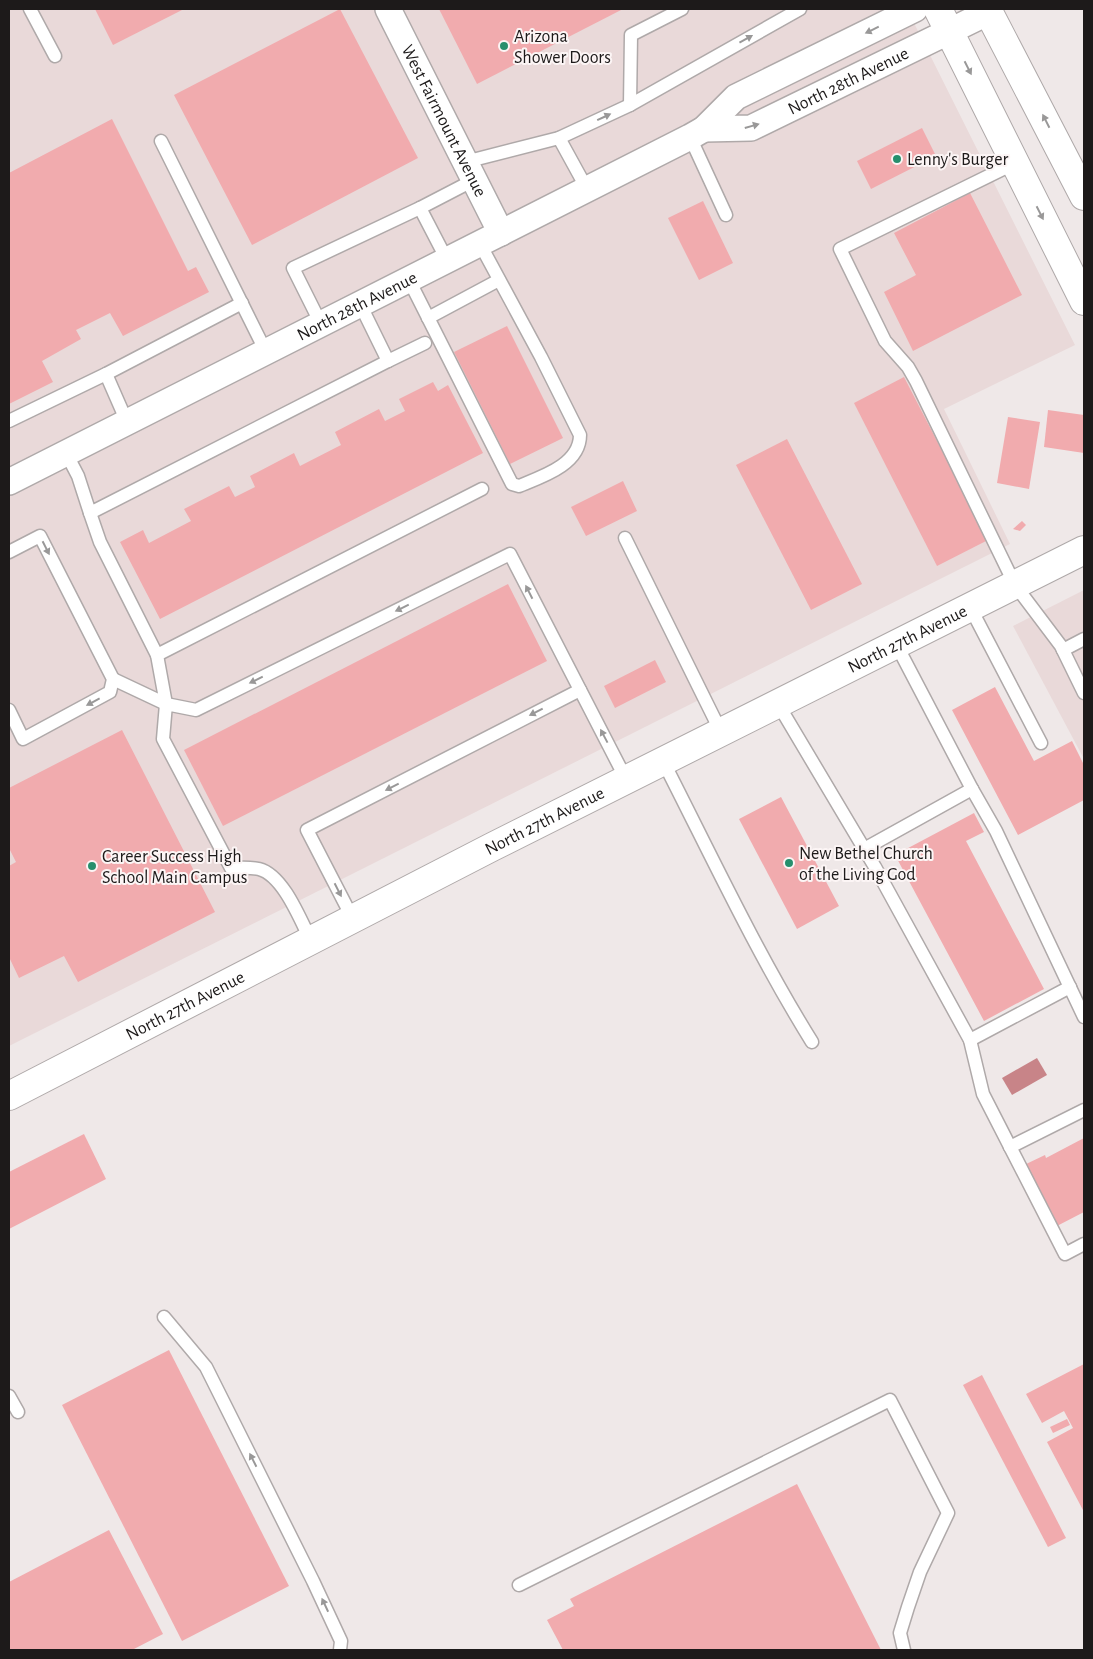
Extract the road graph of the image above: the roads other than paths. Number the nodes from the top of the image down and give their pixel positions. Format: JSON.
{"nodes":[{"id":1,"x":30,"y":9,"type":"edge"},
{"id":2,"x":388,"y":9,"type":"edge"},
{"id":3,"x":682,"y":9,"type":"edge"},
{"id":4,"x":800,"y":9,"type":"edge"},
{"id":5,"x":915,"y":9,"type":"edge"},
{"id":6,"x":988,"y":11,"type":"edge"},
{"id":7,"x":944,"y":20,"type":"edge"},
{"id":8,"x":55,"y":56,"type":"dead end"},
{"id":9,"x":630,"y":105,"type":"junction"},
{"id":10,"x":697,"y":133,"type":"junction"},
{"id":11,"x":559,"y":138,"type":"junction"},
{"id":12,"x":161,"y":141,"type":"dead end"},
{"id":13,"x":1015,"y":164,"type":"junction"},
{"id":14,"x":470,"y":171,"type":"junction"},
{"id":15,"x":587,"y":189,"type":"junction"},
{"id":16,"x":1084,"y":196,"type":"edge"},
{"id":17,"x":420,"y":208,"type":"junction"},
{"id":18,"x":726,"y":215,"type":"dead end"},
{"id":19,"x":490,"y":238,"type":"junction"},
{"id":20,"x":447,"y":260,"type":"junction"},
{"id":21,"x":409,"y":280,"type":"junction"},
{"id":22,"x":499,"y":280,"type":"junction"},
{"id":23,"x":1084,"y":301,"type":"edge"},
{"id":24,"x":242,"y":302,"type":"junction"},
{"id":25,"x":360,"y":304,"type":"junction"},
{"id":26,"x":428,"y":318,"type":"junction"},
{"id":27,"x":321,"y":324,"type":"junction"},
{"id":28,"x":425,"y":343,"type":"dead end"},
{"id":29,"x":266,"y":352,"type":"junction"},
{"id":30,"x":388,"y":361,"type":"junction"},
{"id":31,"x":106,"y":374,"type":"junction"},
{"id":32,"x":9,"y":421,"type":"edge"},
{"id":33,"x":127,"y":422,"type":"junction"},
{"id":34,"x":66,"y":453,"type":"junction"},
{"id":35,"x":9,"y":482,"type":"edge"},
{"id":36,"x":482,"y":489,"type":"dead end"},
{"id":37,"x":90,"y":513,"type":"junction"},
{"id":38,"x":625,"y":538,"type":"dead end"},
{"id":39,"x":1084,"y":550,"type":"edge"},
{"id":40,"x":9,"y":552,"type":"edge"},
{"id":41,"x":1015,"y":585,"type":"junction"},
{"id":42,"x":970,"y":608,"type":"junction"},
{"id":43,"x":1084,"y":639,"type":"edge"},
{"id":44,"x":896,"y":644,"type":"junction"},
{"id":45,"x":1063,"y":650,"type":"junction"},
{"id":46,"x":157,"y":655,"type":"junction"},
{"id":47,"x":113,"y":679,"type":"junction"},
{"id":48,"x":580,"y":690,"type":"junction"},
{"id":49,"x":1084,"y":693,"type":"edge"},
{"id":50,"x":166,"y":704,"type":"junction"},
{"id":51,"x":778,"y":704,"type":"junction"},
{"id":52,"x":9,"y":710,"type":"edge"},
{"id":53,"x":720,"y":732,"type":"junction"},
{"id":54,"x":1041,"y":743,"type":"dead end"},
{"id":55,"x":663,"y":761,"type":"junction"},
{"id":56,"x":626,"y":779,"type":"junction"},
{"id":57,"x":972,"y":789,"type":"junction"},
{"id":58,"x":864,"y":849,"type":"junction"},
{"id":59,"x":353,"y":919,"type":"junction"},
{"id":60,"x":311,"y":941,"type":"junction"},
{"id":61,"x":1070,"y":987,"type":"junction"},
{"id":62,"x":1084,"y":1017,"type":"edge"},
{"id":63,"x":970,"y":1040,"type":"junction"},
{"id":64,"x":812,"y":1042,"type":"dead end"},
{"id":65,"x":9,"y":1096,"type":"edge"},
{"id":66,"x":1084,"y":1110,"type":"edge"},
{"id":67,"x":1010,"y":1147,"type":"junction"},
{"id":68,"x":1084,"y":1244,"type":"edge"},
{"id":69,"x":164,"y":1317,"type":"dead end"},
{"id":70,"x":9,"y":1396,"type":"edge"},
{"id":71,"x":18,"y":1412,"type":"dead end"},
{"id":72,"x":519,"y":1585,"type":"dead end"},
{"id":73,"x":340,"y":1650,"type":"edge"},
{"id":74,"x":904,"y":1650,"type":"edge"}],
"edges":[{"from":1,"to":8,"type":"lane"},
{"from":2,"to":14,"type":"street","name":"West Fairmount Avenue"},
{"from":3,"to":9,"type":"lane"},
{"from":9,"to":4,"type":"lane","one_way":true},
{"from":5,"to":10,"type":"street","name":"North 28th Avenue","one_way":true},
{"from":6,"to":7,"type":"street","name":"North 28th Avenue"},
{"from":16,"to":6,"type":"main road","one_way":true},
{"from":10,"to":7,"type":"street","name":"North 28th Avenue","one_way":true},
{"from":7,"to":13,"type":"main road","one_way":true},
{"from":11,"to":9,"type":"lane","one_way":true},
{"from":10,"to":15,"type":"street","name":"North 28th Avenue"},
{"from":10,"to":18,"type":"lane"},
{"from":11,"to":14,"type":"lane"},
{"from":11,"to":15,"type":"lane"},
{"from":12,"to":24,"type":"lane"},
{"from":13,"to":23,"type":"main road","one_way":true},
{"from":13,"to":41,"type":"lane"},
{"from":14,"to":17,"type":"lane"},
{"from":14,"to":19,"type":"street","name":"West Fairmount Avenue"},
{"from":15,"to":19,"type":"street","name":"North 28th Avenue"},
{"from":17,"to":20,"type":"lane"},
{"from":17,"to":27,"type":"lane"},
{"from":19,"to":20,"type":"street","name":"North 28th Avenue"},
{"from":19,"to":22,"type":"lane"},
{"from":20,"to":21,"type":"street","name":"North 28th Avenue"},
{"from":21,"to":25,"type":"street","name":"North 28th Avenue"},
{"from":21,"to":26,"type":"lane"},
{"from":22,"to":26,"type":"lane"},
{"from":22,"to":26,"type":"lane"},
{"from":24,"to":29,"type":"lane"},
{"from":24,"to":31,"type":"lane"},
{"from":25,"to":27,"type":"street","name":"North 28th Avenue"},
{"from":25,"to":30,"type":"lane"},
{"from":27,"to":29,"type":"street","name":"North 28th Avenue"},
{"from":28,"to":30,"type":"lane"},
{"from":29,"to":33,"type":"street","name":"North 28th Avenue"},
{"from":30,"to":37,"type":"lane"},
{"from":31,"to":32,"type":"lane"},
{"from":31,"to":33,"type":"lane"},
{"from":33,"to":34,"type":"street","name":"North 28th Avenue"},
{"from":34,"to":35,"type":"street","name":"North 28th Avenue"},
{"from":34,"to":37,"type":"lane"},
{"from":36,"to":46,"type":"lane"},
{"from":37,"to":46,"type":"lane"},
{"from":38,"to":53,"type":"lane"},
{"from":39,"to":41,"type":"main road","name":"North 27th Avenue"},
{"from":40,"to":47,"type":"lane","one_way":true},
{"from":41,"to":42,"type":"main road","name":"North 27th Avenue"},
{"from":41,"to":45,"type":"lane"},
{"from":42,"to":44,"type":"main road","name":"North 27th Avenue"},
{"from":42,"to":54,"type":"lane"},
{"from":43,"to":45,"type":"lane"},
{"from":44,"to":51,"type":"main road","name":"North 27th Avenue"},
{"from":44,"to":57,"type":"lane"},
{"from":45,"to":49,"type":"lane"},
{"from":46,"to":50,"type":"lane"},
{"from":47,"to":50,"type":"lane"},
{"from":47,"to":52,"type":"lane","one_way":true},
{"from":48,"to":50,"type":"lane","one_way":true},
{"from":56,"to":48,"type":"lane","one_way":true},
{"from":48,"to":59,"type":"lane","one_way":true},
{"from":50,"to":60,"type":"lane"},
{"from":51,"to":53,"type":"main road","name":"North 27th Avenue"},
{"from":51,"to":58,"type":"lane"},
{"from":53,"to":55,"type":"main road","name":"North 27th Avenue"},
{"from":55,"to":56,"type":"main road","name":"North 27th Avenue"},
{"from":55,"to":64,"type":"lane"},
{"from":56,"to":59,"type":"main road","name":"North 27th Avenue"},
{"from":57,"to":58,"type":"lane"},
{"from":57,"to":61,"type":"lane"},
{"from":58,"to":63,"type":"lane"},
{"from":59,"to":60,"type":"main road","name":"North 27th Avenue"},
{"from":60,"to":65,"type":"main road","name":"North 27th Avenue"},
{"from":61,"to":62,"type":"lane"},
{"from":61,"to":63,"type":"lane"},
{"from":63,"to":67,"type":"lane"},
{"from":66,"to":67,"type":"lane"},
{"from":67,"to":68,"type":"lane"},
{"from":73,"to":69,"type":"lane","one_way":true},
{"from":70,"to":71,"type":"lane"},
{"from":72,"to":74,"type":"lane"}]}
